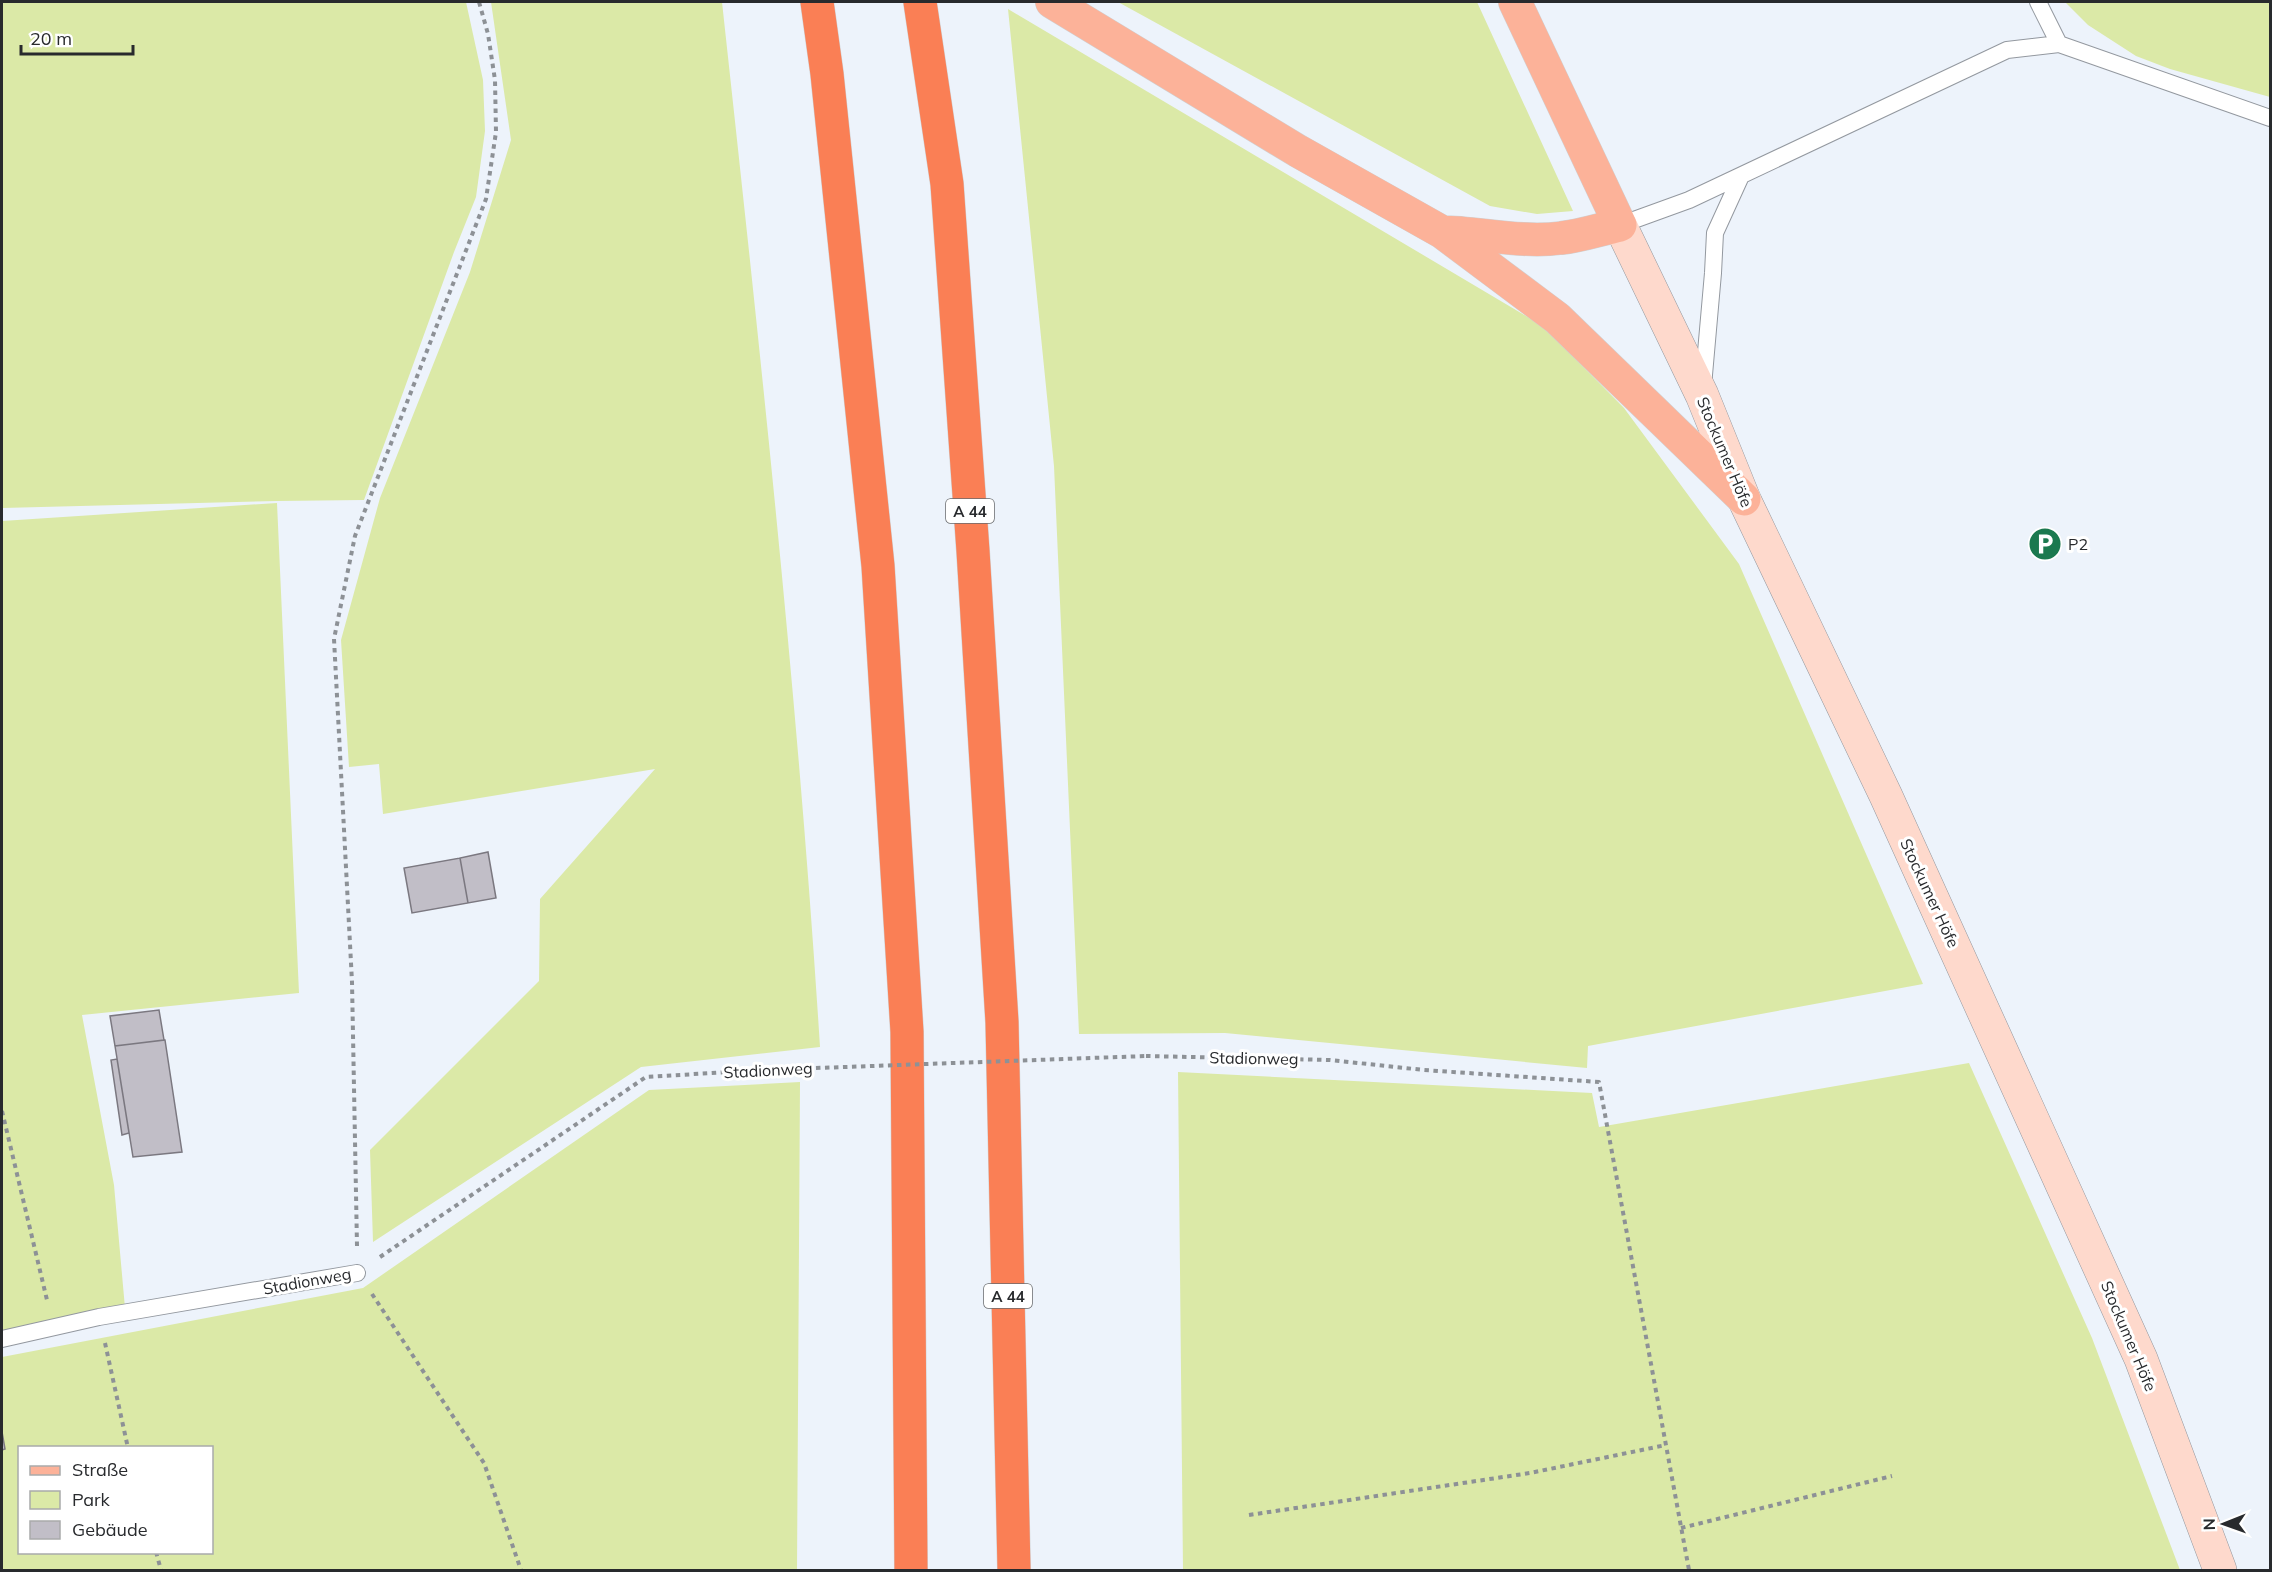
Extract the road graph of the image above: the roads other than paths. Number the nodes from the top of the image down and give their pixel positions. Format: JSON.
{"nodes":[{"id":1,"x":801,"y":2,"type":"edge"},
{"id":2,"x":817,"y":2,"type":"edge"},
{"id":3,"x":920,"y":2,"type":"edge"},
{"id":4,"x":1052,"y":2,"type":"edge"},
{"id":5,"x":1515,"y":2,"type":"edge"},
{"id":6,"x":2038,"y":2,"type":"edge"},
{"id":7,"x":2060,"y":44,"type":"junction"},
{"id":8,"x":826,"y":74,"type":"junction"},
{"id":9,"x":2271,"y":118,"type":"edge"},
{"id":10,"x":1741,"y":176,"type":"junction"},
{"id":11,"x":1620,"y":225,"type":"junction"},
{"id":12,"x":1442,"y":232,"type":"junction"},
{"id":13,"x":1702,"y":395,"type":"junction"},
{"id":14,"x":1744,"y":499,"type":"junction"},
{"id":15,"x":357,"y":1273,"type":"road end"},
{"id":16,"x":2,"y":1339,"type":"edge"},
{"id":17,"x":911,"y":1570,"type":"edge"},
{"id":18,"x":1014,"y":1570,"type":"edge"},
{"id":19,"x":2220,"y":1570,"type":"edge"}],
"edges":[{"from":1,"to":8,"type":"highway"},
{"from":2,"to":8,"type":"highway"},
{"from":3,"to":18,"type":"highway","number":"A 44"},
{"from":4,"to":12,"type":"main road"},
{"from":5,"to":11,"type":"main road"},
{"from":6,"to":7,"type":"lane"},
{"from":7,"to":9,"type":"lane"},
{"from":7,"to":10,"type":"lane"},
{"from":8,"to":17,"type":"highway"},
{"from":10,"to":11,"type":"lane"},
{"from":10,"to":13,"type":"lane"},
{"from":11,"to":12,"type":"main road"},
{"from":11,"to":13,"type":"street","name":"Stockumer Höfe"},
{"from":12,"to":14,"type":"main road"},
{"from":13,"to":14,"type":"street","name":"Stockumer Höfe"},
{"from":14,"to":19,"type":"street","name":"Stockumer Höfe"},
{"from":15,"to":16,"type":"lane","name":"Stadionweg"}]}
